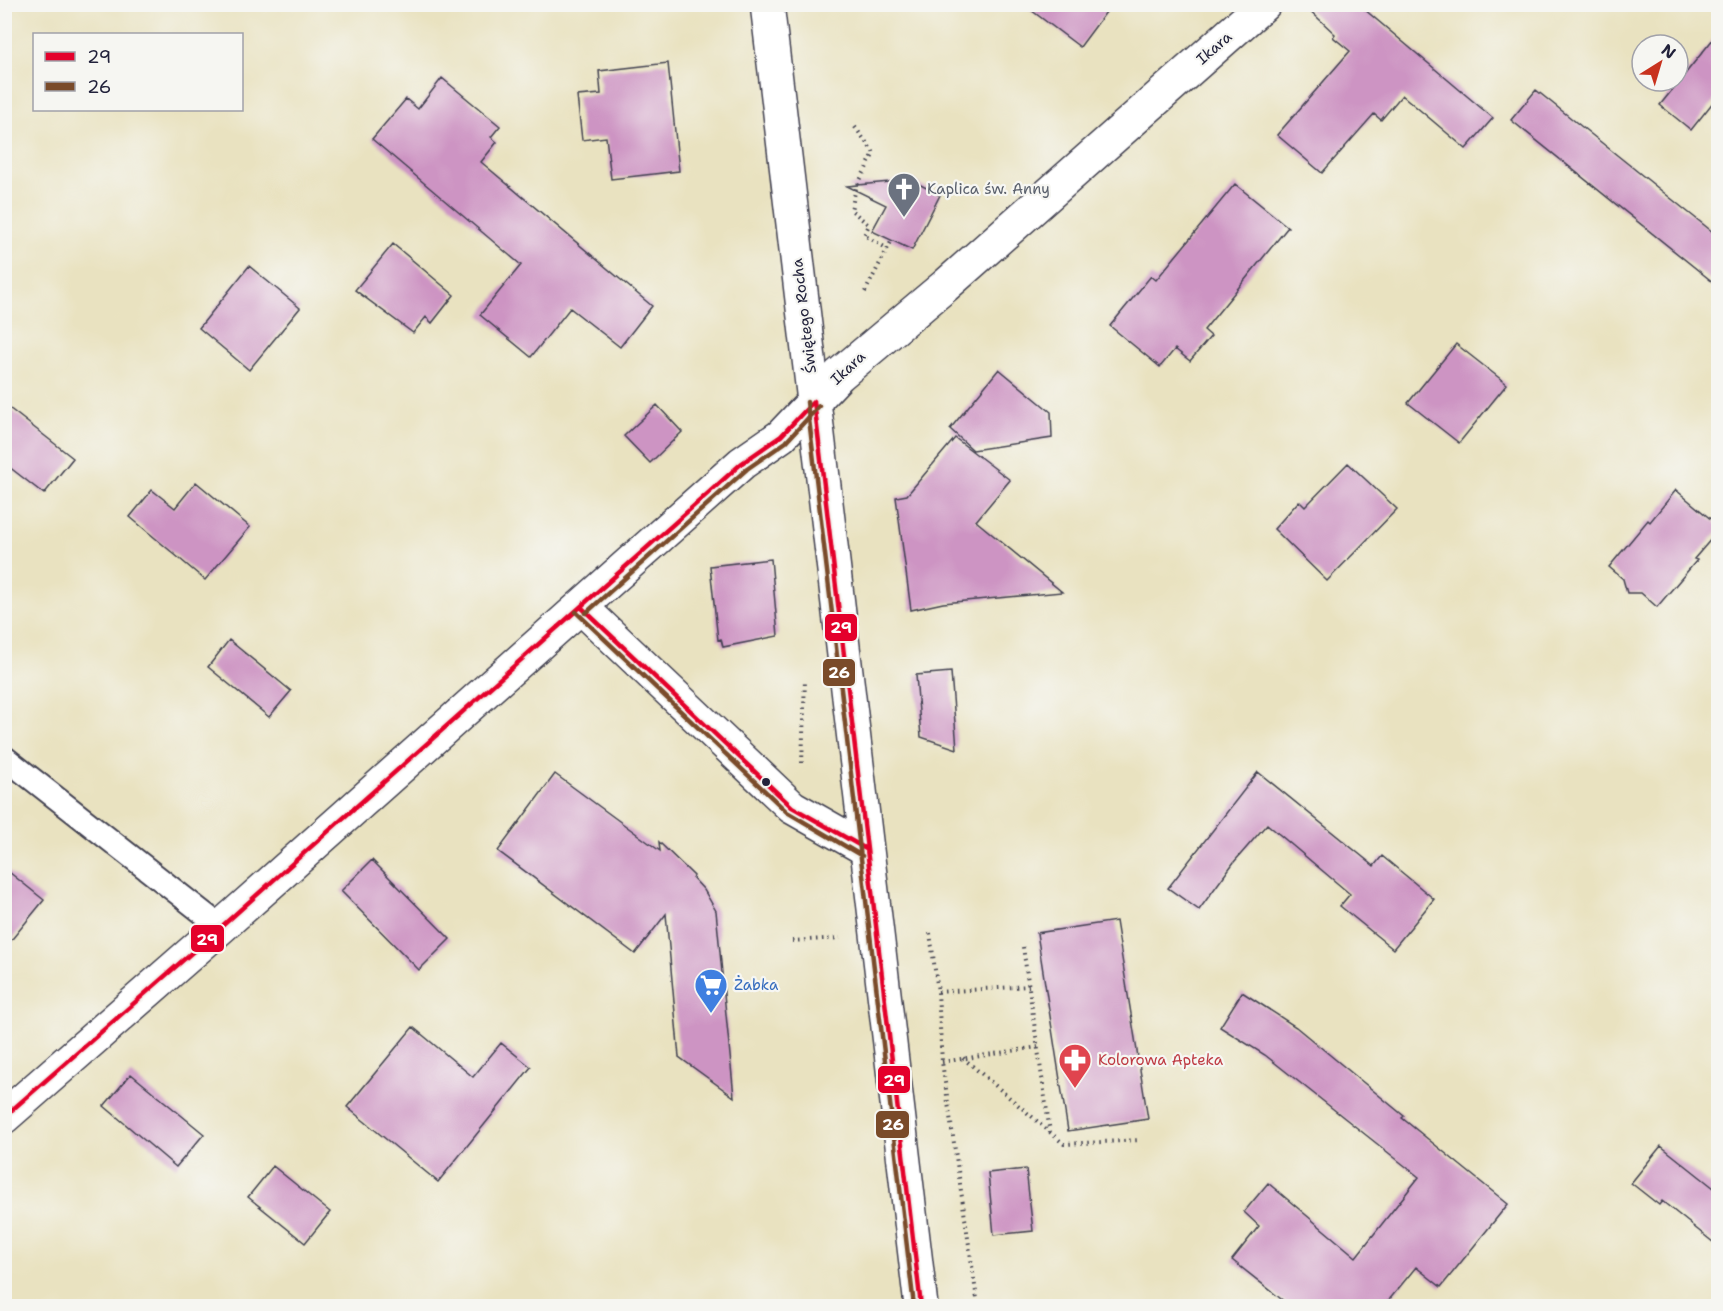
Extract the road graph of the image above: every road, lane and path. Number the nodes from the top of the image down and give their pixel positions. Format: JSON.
{"nodes":[{"id":1,"x":766,"y":4,"type":"edge"},
{"id":2,"x":1264,"y":4,"type":"edge"},
{"id":3,"x":855,"y":127,"type":"dead end"},
{"id":4,"x":892,"y":240,"type":"dead end"},
{"id":5,"x":888,"y":249,"type":"junction"},
{"id":6,"x":865,"y":292,"type":"dead end"},
{"id":7,"x":814,"y":401,"type":"junction"},
{"id":8,"x":581,"y":608,"type":"junction"},
{"id":9,"x":805,"y":675,"type":"dead end"},
{"id":10,"x":4,"y":757,"type":"edge"},
{"id":11,"x":801,"y":767,"type":"dead end"},
{"id":12,"x":866,"y":849,"type":"junction"},
{"id":13,"x":221,"y":927,"type":"junction"},
{"id":14,"x":930,"y":933,"type":"dead end"},
{"id":15,"x":847,"y":938,"type":"dead end"},
{"id":16,"x":792,"y":941,"type":"dead end"},
{"id":17,"x":1023,"y":947,"type":"dead end"},
{"id":18,"x":1029,"y":986,"type":"junction"},
{"id":19,"x":938,"y":992,"type":"junction"},
{"id":20,"x":1038,"y":1047,"type":"junction"},
{"id":21,"x":963,"y":1058,"type":"junction"},
{"id":22,"x":942,"y":1062,"type":"junction"},
{"id":23,"x":4,"y":1117,"type":"edge"},
{"id":24,"x":1050,"y":1132,"type":"junction"},
{"id":25,"x":1141,"y":1140,"type":"dead end"},
{"id":26,"x":921,"y":1306,"type":"edge"},
{"id":27,"x":978,"y":1306,"type":"edge"}],
"edges":[{"from":1,"to":7,"type":"street","name":"Świętego Rocha"},
{"from":2,"to":7,"type":"street","name":"Ikara"},
{"from":3,"to":5,"type":"path"},
{"from":4,"to":5,"type":"path"},
{"from":5,"to":6,"type":"path"},
{"from":7,"to":8,"type":"street","name":"Ikara"},
{"from":7,"to":12,"type":"street","name":"Świętego Rocha"},
{"from":8,"to":12,"type":"street"},
{"from":8,"to":13,"type":"street","name":"Ikara"},
{"from":9,"to":11,"type":"path"},
{"from":10,"to":13,"type":"lane"},
{"from":12,"to":26,"type":"street","name":"Świętego Rocha"},
{"from":13,"to":23,"type":"street","name":"Ikara"},
{"from":14,"to":19,"type":"path"},
{"from":15,"to":16,"type":"path"},
{"from":17,"to":18,"type":"path"},
{"from":18,"to":19,"type":"path"},
{"from":18,"to":20,"type":"path"},
{"from":19,"to":22,"type":"path"},
{"from":20,"to":21,"type":"path"},
{"from":20,"to":24,"type":"path"},
{"from":21,"to":22,"type":"path"},
{"from":21,"to":24,"type":"path"},
{"from":22,"to":27,"type":"path"},
{"from":24,"to":25,"type":"path"}]}
